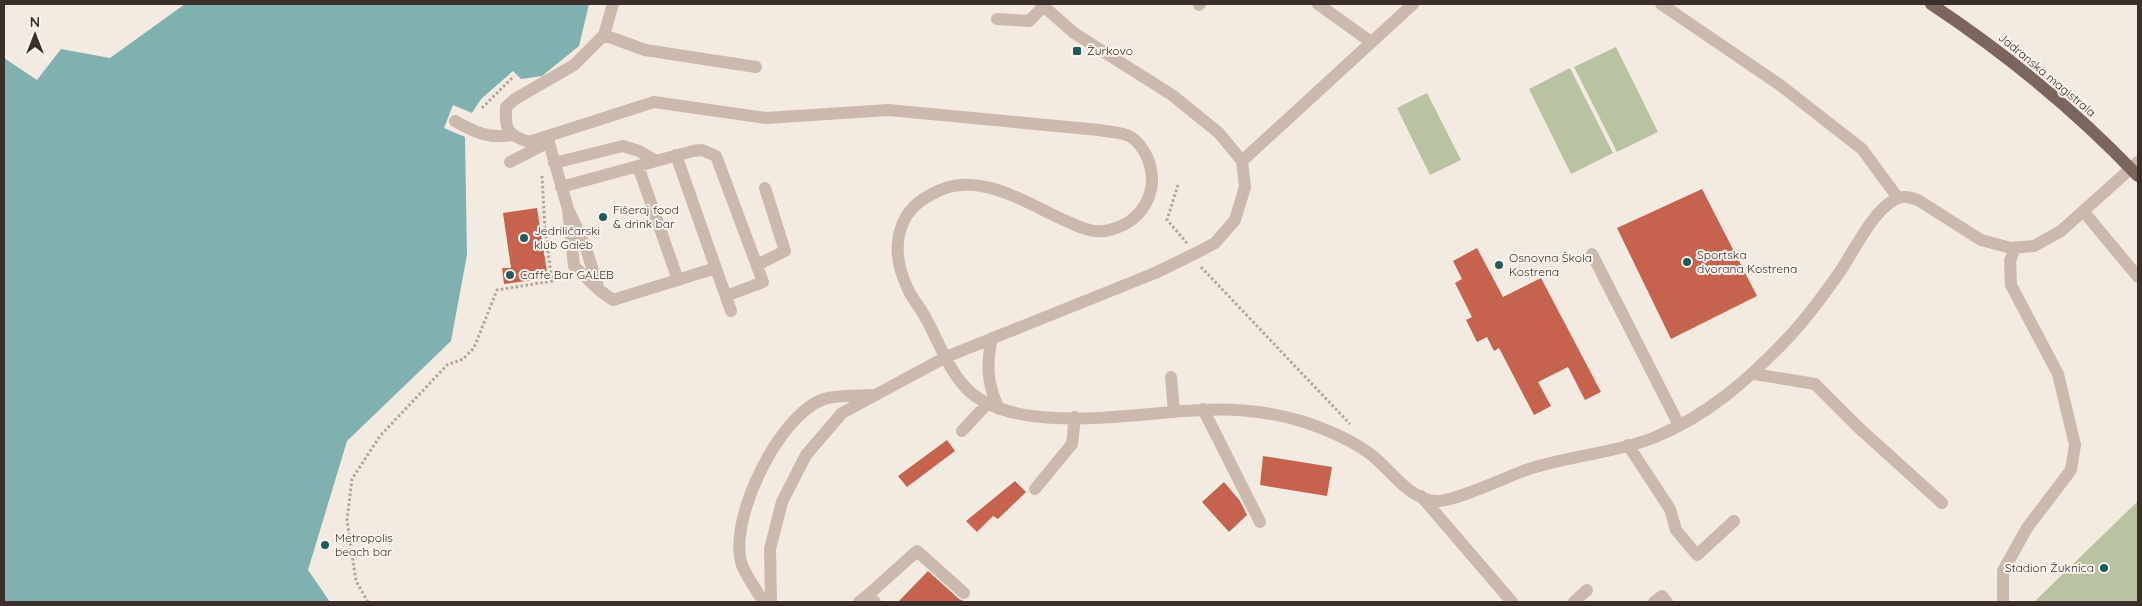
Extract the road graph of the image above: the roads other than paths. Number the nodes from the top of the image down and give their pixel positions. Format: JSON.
{"nodes":[{"id":1,"x":613,"y":4,"type":"edge"},
{"id":2,"x":1318,"y":4,"type":"edge"},
{"id":3,"x":1413,"y":4,"type":"edge"},
{"id":4,"x":1661,"y":4,"type":"edge"},
{"id":5,"x":1931,"y":4,"type":"edge"},
{"id":6,"x":1042,"y":5,"type":"edge"},
{"id":7,"x":997,"y":19,"type":"dead end"},
{"id":8,"x":604,"y":35,"type":"junction"},
{"id":9,"x":1371,"y":42,"type":"junction"},
{"id":10,"x":756,"y":67,"type":"dead end"},
{"id":11,"x":456,"y":122,"type":"dead end"},
{"id":12,"x":511,"y":135,"type":"junction"},
{"id":13,"x":548,"y":139,"type":"junction"},
{"id":14,"x":676,"y":155,"type":"junction"},
{"id":15,"x":656,"y":161,"type":"junction"},
{"id":16,"x":1242,"y":161,"type":"junction"},
{"id":17,"x":510,"y":162,"type":"dead end"},
{"id":18,"x":554,"y":163,"type":"junction"},
{"id":19,"x":638,"y":166,"type":"junction"},
{"id":20,"x":2136,"y":169,"type":"edge"},
{"id":21,"x":561,"y":188,"type":"junction"},
{"id":22,"x":765,"y":188,"type":"dead end"},
{"id":23,"x":1898,"y":198,"type":"junction"},
{"id":24,"x":2084,"y":212,"type":"junction"},
{"id":25,"x":2015,"y":248,"type":"junction"},
{"id":26,"x":1592,"y":254,"type":"dead end"},
{"id":27,"x":757,"y":265,"type":"junction"},
{"id":28,"x":716,"y":268,"type":"junction"},
{"id":29,"x":2138,"y":277,"type":"edge"},
{"id":30,"x":678,"y":280,"type":"junction"},
{"id":31,"x":726,"y":296,"type":"junction"},
{"id":32,"x":731,"y":311,"type":"dead end"},
{"id":33,"x":992,"y":338,"type":"junction"},
{"id":34,"x":946,"y":357,"type":"junction"},
{"id":35,"x":1754,"y":374,"type":"junction"},
{"id":36,"x":1171,"y":377,"type":"dead end"},
{"id":37,"x":875,"y":394,"type":"junction"},
{"id":38,"x":994,"y":406,"type":"junction"},
{"id":39,"x":1203,"y":410,"type":"junction"},
{"id":40,"x":1174,"y":412,"type":"junction"},
{"id":41,"x":1075,"y":417,"type":"junction"},
{"id":42,"x":1679,"y":425,"type":"junction"},
{"id":43,"x":962,"y":431,"type":"dead end"},
{"id":44,"x":1628,"y":445,"type":"junction"},
{"id":45,"x":1035,"y":489,"type":"dead end"},
{"id":46,"x":1420,"y":496,"type":"junction"},
{"id":47,"x":1942,"y":503,"type":"dead end"},
{"id":48,"x":1734,"y":521,"type":"dead end"},
{"id":49,"x":1260,"y":522,"type":"dead end"},
{"id":50,"x":2003,"y":586,"type":"junction"},
{"id":51,"x":1587,"y":590,"type":"dead end"},
{"id":52,"x":964,"y":593,"type":"dead end"},
{"id":53,"x":868,"y":600,"type":"edge"},
{"id":54,"x":763,"y":602,"type":"edge"},
{"id":55,"x":771,"y":602,"type":"edge"},
{"id":56,"x":1512,"y":602,"type":"edge"},
{"id":57,"x":1574,"y":602,"type":"edge"},
{"id":58,"x":1654,"y":602,"type":"edge"},
{"id":59,"x":1667,"y":602,"type":"edge"},
{"id":60,"x":1991,"y":602,"type":"edge"},
{"id":61,"x":2003,"y":602,"type":"edge"}],
"edges":[{"from":1,"to":8,"type":"street"},
{"from":2,"to":9,"type":"street"},
{"from":3,"to":9,"type":"street"},
{"from":4,"to":23,"type":"street"},
{"from":5,"to":20,"type":"main road","name":"Jadranska magistrala"},
{"from":6,"to":7,"type":"street"},
{"from":6,"to":16,"type":"street"},
{"from":8,"to":10,"type":"street"},
{"from":8,"to":12,"type":"street"},
{"from":9,"to":16,"type":"street"},
{"from":11,"to":12,"type":"street"},
{"from":12,"to":13,"type":"street"},
{"from":13,"to":17,"type":"street"},
{"from":13,"to":18,"type":"street"},
{"from":13,"to":34,"type":"street"},
{"from":14,"to":15,"type":"street"},
{"from":14,"to":27,"type":"street"},
{"from":14,"to":28,"type":"street"},
{"from":15,"to":18,"type":"street"},
{"from":15,"to":19,"type":"street"},
{"from":16,"to":33,"type":"street"},
{"from":18,"to":21,"type":"street"},
{"from":19,"to":21,"type":"street"},
{"from":19,"to":30,"type":"street"},
{"from":20,"to":24,"type":"street"},
{"from":21,"to":30,"type":"street"},
{"from":22,"to":27,"type":"street"},
{"from":23,"to":25,"type":"street"},
{"from":23,"to":35,"type":"street"},
{"from":24,"to":25,"type":"street"},
{"from":24,"to":29,"type":"street"},
{"from":25,"to":50,"type":"street"},
{"from":26,"to":42,"type":"street"},
{"from":27,"to":31,"type":"street"},
{"from":28,"to":30,"type":"street"},
{"from":28,"to":31,"type":"street"},
{"from":31,"to":32,"type":"street"},
{"from":33,"to":34,"type":"street"},
{"from":33,"to":38,"type":"street"},
{"from":34,"to":37,"type":"street"},
{"from":34,"to":38,"type":"street"},
{"from":35,"to":42,"type":"street"},
{"from":35,"to":47,"type":"street"},
{"from":36,"to":40,"type":"street"},
{"from":37,"to":54,"type":"street"},
{"from":37,"to":55,"type":"street"},
{"from":38,"to":41,"type":"street"},
{"from":38,"to":43,"type":"street"},
{"from":39,"to":40,"type":"street"},
{"from":39,"to":46,"type":"street"},
{"from":39,"to":49,"type":"street"},
{"from":40,"to":41,"type":"street"},
{"from":41,"to":45,"type":"street"},
{"from":42,"to":44,"type":"street"},
{"from":44,"to":46,"type":"street"},
{"from":44,"to":48,"type":"street"},
{"from":46,"to":56,"type":"street"},
{"from":50,"to":60,"type":"street"},
{"from":50,"to":61,"type":"street"},
{"from":51,"to":57,"type":"street"},
{"from":52,"to":53,"type":"street"},
{"from":58,"to":59,"type":"street"}]}
